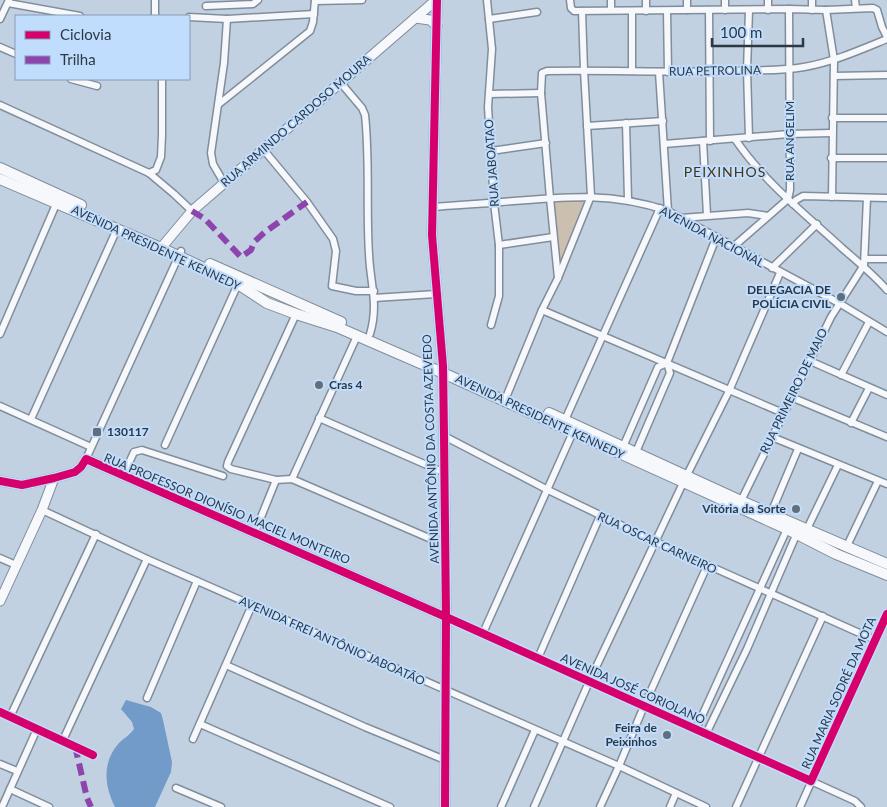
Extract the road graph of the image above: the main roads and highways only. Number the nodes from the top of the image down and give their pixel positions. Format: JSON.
{"nodes":[{"id":1,"x":0,"y":168,"type":"edge"},
{"id":2,"x":0,"y":179,"type":"edge"},
{"id":3,"x":163,"y":245,"type":"junction"},
{"id":4,"x":180,"y":253,"type":"junction"},
{"id":5,"x":443,"y":369,"type":"junction"},
{"id":6,"x":685,"y":479,"type":"junction"},
{"id":7,"x":802,"y":531,"type":"junction"},
{"id":8,"x":887,"y":564,"type":"edge"},
{"id":9,"x":887,"y":575,"type":"edge"}],
"edges":[{"from":1,"to":3,"type":"main road","name":"AVENIDA PRESIDENTE KENNEDY"},
{"from":2,"to":3,"type":"main road","name":"AVENIDA PRESIDENTE KENNEDY"},
{"from":3,"to":4,"type":"main road","name":"AVENIDA PRESIDENTE KENNEDY"},
{"from":4,"to":5,"type":"main road","name":"AVENIDA PRESIDENTE KENNEDY"},
{"from":4,"to":5,"type":"main road","name":"AVENIDA PRESIDENTE KENNEDY"},
{"from":5,"to":6,"type":"main road","name":"AVENIDA PRESIDENTE KENNEDY"},
{"from":5,"to":6,"type":"main road","name":"AVENIDA PRESIDENTE KENNEDY"},
{"from":6,"to":7,"type":"main road","name":"AVENIDA PRESIDENTE KENNEDY"},
{"from":6,"to":7,"type":"main road","name":"AVENIDA PRESIDENTE KENNEDY"},
{"from":7,"to":8,"type":"main road","name":"AVENIDA PRESIDENTE KENNEDY"},
{"from":7,"to":9,"type":"main road","name":"AVENIDA PRESIDENTE KENNEDY"}]}
